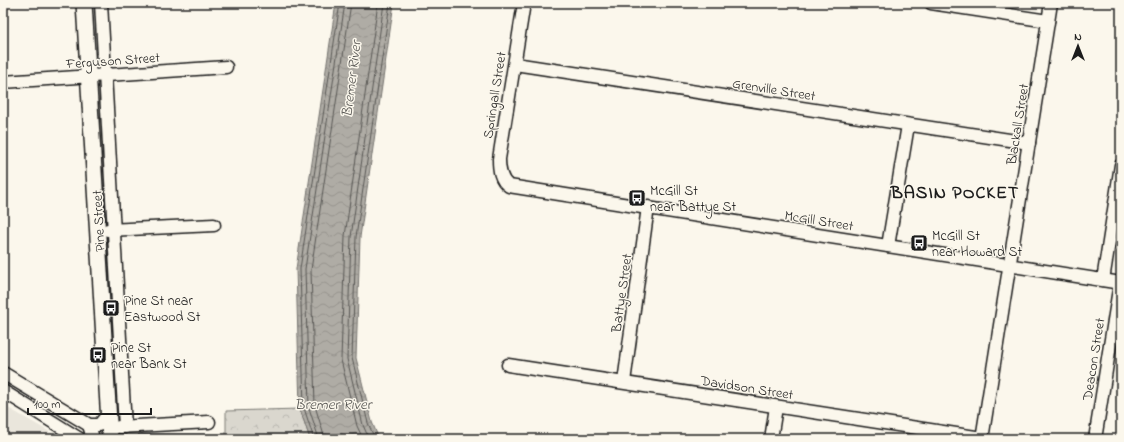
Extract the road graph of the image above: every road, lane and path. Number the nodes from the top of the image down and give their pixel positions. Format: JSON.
{"nodes":[{"id":1,"x":84,"y":3,"type":"edge"},
{"id":2,"x":101,"y":3,"type":"edge"},
{"id":3,"x":524,"y":3,"type":"edge"},
{"id":4,"x":931,"y":3,"type":"edge"},
{"id":5,"x":1051,"y":3,"type":"edge"},
{"id":6,"x":1048,"y":21,"type":"junction"},
{"id":7,"x":515,"y":64,"type":"junction"},
{"id":8,"x":226,"y":67,"type":"dead end"},
{"id":9,"x":105,"y":75,"type":"junction"},
{"id":10,"x":89,"y":76,"type":"junction"},
{"id":11,"x":3,"y":82,"type":"edge"},
{"id":12,"x":908,"y":125,"type":"junction"},
{"id":13,"x":1029,"y":143,"type":"junction"},
{"id":14,"x":1121,"y":165,"type":"edge"},
{"id":15,"x":512,"y":187,"type":"joint"},
{"id":16,"x":648,"y":207,"type":"junction"},
{"id":17,"x":214,"y":225,"type":"dead end"},
{"id":18,"x":98,"y":230,"type":"junction"},
{"id":19,"x":114,"y":230,"type":"junction"},
{"id":20,"x":888,"y":246,"type":"junction"},
{"id":21,"x":1009,"y":266,"type":"junction"},
{"id":22,"x":1103,"y":280,"type":"junction"},
{"id":23,"x":1121,"y":283,"type":"edge"},
{"id":24,"x":508,"y":365,"type":"dead end"},
{"id":25,"x":3,"y":373,"type":"edge"},
{"id":26,"x":624,"y":382,"type":"junction"},
{"id":27,"x":29,"y":389,"type":"junction"},
{"id":28,"x":3,"y":392,"type":"edge"},
{"id":29,"x":21,"y":403,"type":"junction"},
{"id":30,"x":776,"y":407,"type":"junction"},
{"id":31,"x":109,"y":413,"type":"junction"},
{"id":32,"x":209,"y":422,"type":"dead end"},
{"id":33,"x":89,"y":425,"type":"junction"},
{"id":34,"x":125,"y":427,"type":"junction"},
{"id":35,"x":110,"y":434,"type":"edge"},
{"id":36,"x":80,"y":439,"type":"edge"},
{"id":37,"x":88,"y":439,"type":"edge"},
{"id":38,"x":771,"y":439,"type":"edge"},
{"id":39,"x":982,"y":439,"type":"edge"},
{"id":40,"x":1096,"y":439,"type":"edge"}],
"edges":[{"from":1,"to":10,"type":"main road","name":"Pine Street"},
{"from":2,"to":9,"type":"street","name":"Pine Street"},
{"from":3,"to":7,"type":"street","name":"Springall Street"},
{"from":4,"to":6,"type":"street"},
{"from":5,"to":6,"type":"street","name":"Blackall Street"},
{"from":6,"to":13,"type":"street","name":"Blackall Street"},
{"from":7,"to":12,"type":"street","name":"Grenville Street"},
{"from":7,"to":15,"type":"street","name":"Springall Street"},
{"from":8,"to":9,"type":"street","name":"Ferguson Street"},
{"from":9,"to":10,"type":"street","name":"Ferguson Street"},
{"from":9,"to":19,"type":"street","name":"Pine Street"},
{"from":10,"to":11,"type":"street","name":"Ferguson Street"},
{"from":10,"to":18,"type":"main road","name":"Pine Street"},
{"from":12,"to":13,"type":"street","name":"Grenville Street"},
{"from":12,"to":20,"type":"street"},
{"from":13,"to":21,"type":"street","name":"Blackall Street"},
{"from":14,"to":22,"type":"street"},
{"from":15,"to":16,"type":"street","name":"McGill Street"},
{"from":16,"to":20,"type":"street","name":"McGill Street"},
{"from":16,"to":26,"type":"street","name":"Battye Street"},
{"from":17,"to":19,"type":"street"},
{"from":18,"to":19,"type":"street"},
{"from":18,"to":31,"type":"main road","name":"Pine Street"},
{"from":19,"to":34,"type":"street","name":"Pine Street"},
{"from":20,"to":21,"type":"street","name":"McGill Street"},
{"from":21,"to":22,"type":"street","name":"McGill Street"},
{"from":21,"to":39,"type":"street","name":"Blackall Street"},
{"from":22,"to":23,"type":"street","name":"McGill Street"},
{"from":23,"to":40,"type":"street","name":"Deacon Street"},
{"from":24,"to":26,"type":"street","name":"Davidson Street"},
{"from":25,"to":27,"type":"street"},
{"from":26,"to":30,"type":"street","name":"Davidson Street"},
{"from":27,"to":29,"type":"street"},
{"from":27,"to":33,"type":"street"},
{"from":28,"to":29,"type":"street"},
{"from":29,"to":36,"type":"street"},
{"from":30,"to":38,"type":"street"},
{"from":30,"to":39,"type":"street","name":"Davidson Street"},
{"from":31,"to":33,"type":"street"},
{"from":31,"to":35,"type":"main road","name":"Pine Street"},
{"from":32,"to":34,"type":"street"},
{"from":33,"to":37,"type":"street"},
{"from":34,"to":35,"type":"street"}]}
